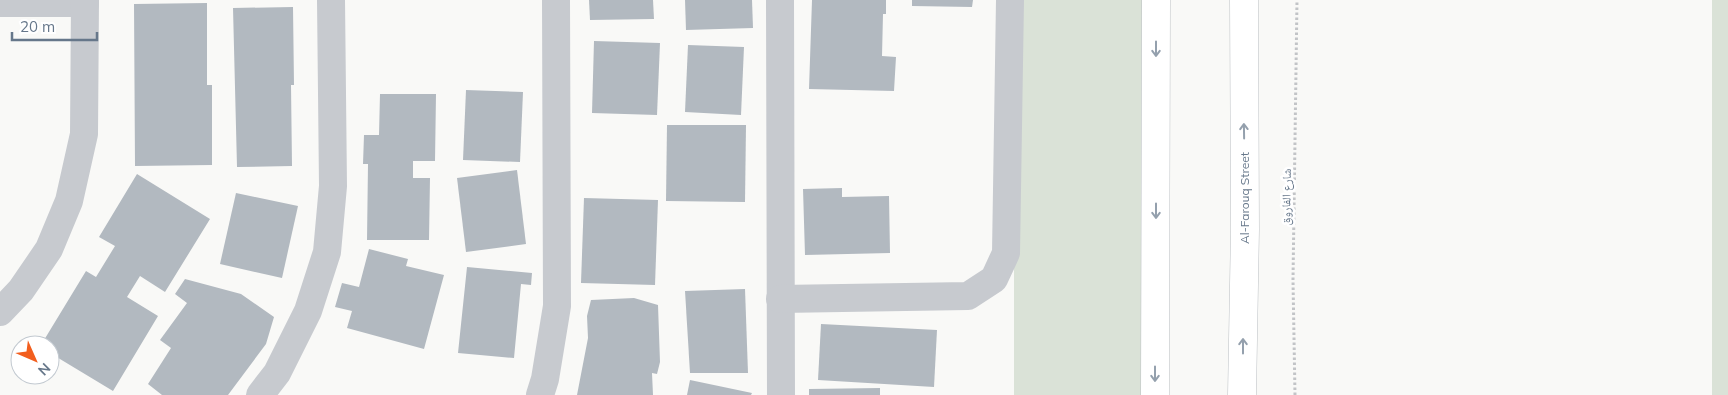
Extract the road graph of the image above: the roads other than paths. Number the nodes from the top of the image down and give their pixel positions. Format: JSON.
{"nodes":[{"id":1,"x":331,"y":0,"type":"edge"},
{"id":2,"x":556,"y":0,"type":"edge"},
{"id":3,"x":780,"y":0,"type":"edge"},
{"id":4,"x":1010,"y":0,"type":"edge"},
{"id":5,"x":1156,"y":0,"type":"edge"},
{"id":6,"x":1244,"y":0,"type":"edge"},
{"id":7,"x":85,"y":2,"type":"edge"},
{"id":8,"x":0,"y":3,"type":"edge"},
{"id":9,"x":780,"y":299,"type":"junction"},
{"id":10,"x":0,"y":312,"type":"edge"},
{"id":11,"x":260,"y":395,"type":"edge"},
{"id":12,"x":540,"y":395,"type":"edge"},
{"id":13,"x":780,"y":395,"type":"edge"},
{"id":14,"x":1155,"y":395,"type":"edge"},
{"id":15,"x":1242,"y":395,"type":"edge"}],
"edges":[{"from":1,"to":11,"type":"street"},
{"from":2,"to":12,"type":"street"},
{"from":3,"to":9,"type":"street"},
{"from":4,"to":9,"type":"street"},
{"from":5,"to":14,"type":"main road","one_way":true},
{"from":15,"to":6,"type":"main road","name":"Al-Farouq Street","one_way":true},
{"from":7,"to":8,"type":"street"},
{"from":7,"to":10,"type":"street"},
{"from":9,"to":13,"type":"street"}]}
